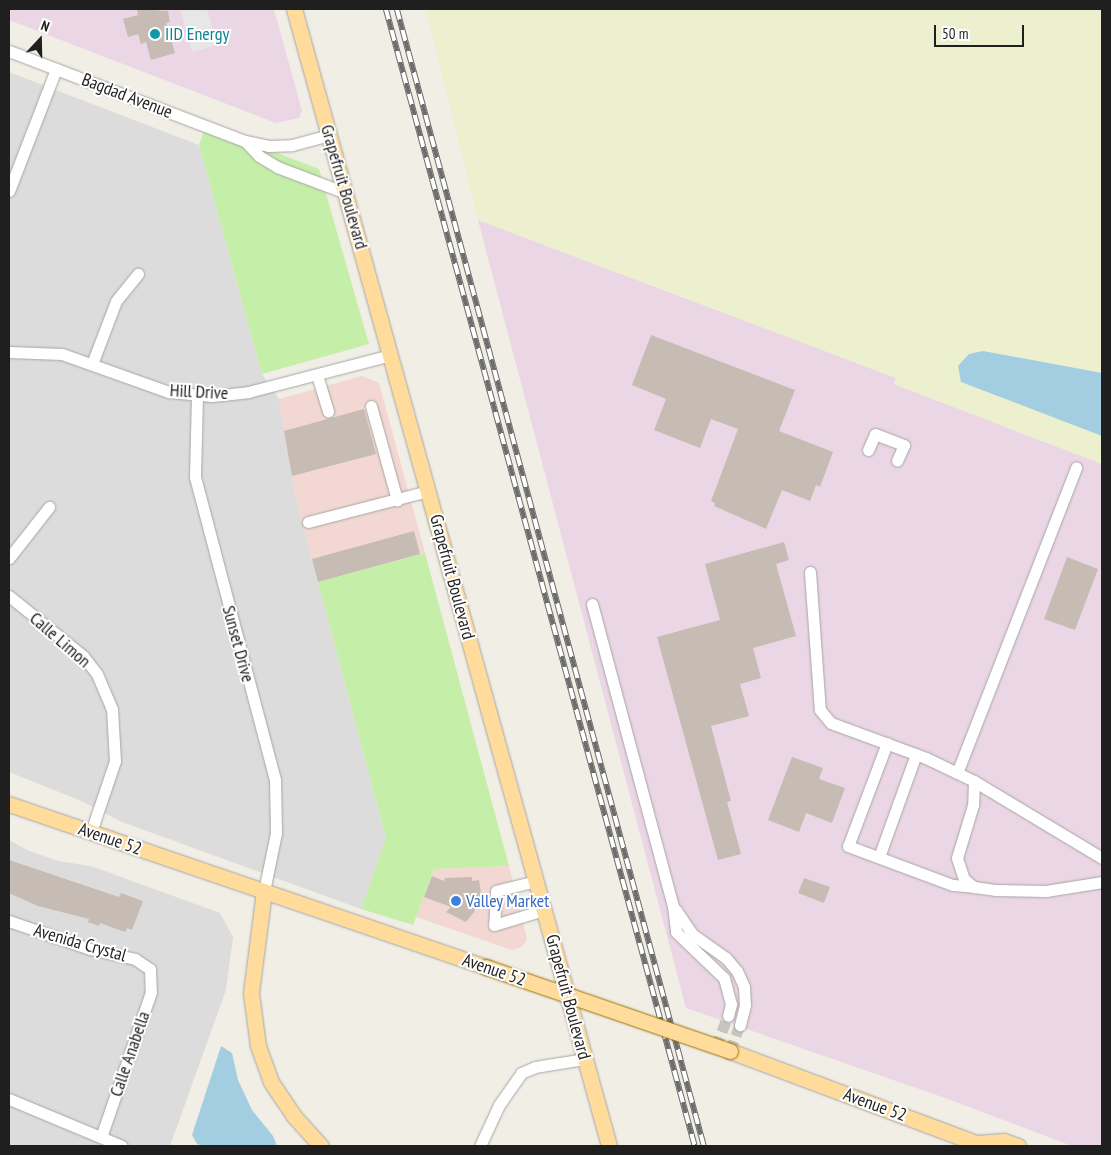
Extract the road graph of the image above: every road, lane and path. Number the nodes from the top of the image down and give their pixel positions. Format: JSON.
{"nodes":[{"id":1,"x":294,"y":9,"type":"edge"},
{"id":2,"x":9,"y":51,"type":"edge"},
{"id":3,"x":56,"y":69,"type":"junction"},
{"id":4,"x":330,"y":135,"type":"junction"},
{"id":5,"x":245,"y":141,"type":"junction"},
{"id":6,"x":9,"y":191,"type":"edge"},
{"id":7,"x":346,"y":193,"type":"junction"},
{"id":8,"x":138,"y":274,"type":"dead end"},
{"id":9,"x":9,"y":352,"type":"edge"},
{"id":10,"x":391,"y":355,"type":"junction"},
{"id":11,"x":92,"y":364,"type":"junction"},
{"id":12,"x":317,"y":375,"type":"junction"},
{"id":13,"x":197,"y":396,"type":"junction"},
{"id":14,"x":371,"y":406,"type":"dead end"},
{"id":15,"x":328,"y":412,"type":"dead end"},
{"id":16,"x":868,"y":450,"type":"dead end"},
{"id":17,"x":897,"y":462,"type":"dead end"},
{"id":18,"x":1076,"y":467,"type":"dead end"},
{"id":19,"x":428,"y":491,"type":"junction"},
{"id":20,"x":397,"y":500,"type":"junction"},
{"id":21,"x":49,"y":507,"type":"dead end"},
{"id":22,"x":308,"y":522,"type":"dead end"},
{"id":23,"x":9,"y":558,"type":"edge"},
{"id":24,"x":810,"y":572,"type":"dead end"},
{"id":25,"x":9,"y":596,"type":"edge"},
{"id":26,"x":592,"y":604,"type":"dead end"},
{"id":27,"x":887,"y":743,"type":"junction"},
{"id":28,"x":916,"y":754,"type":"junction"},
{"id":29,"x":957,"y":773,"type":"junction"},
{"id":30,"x":974,"y":781,"type":"junction"},
{"id":31,"x":9,"y":804,"type":"edge"},
{"id":32,"x":91,"y":832,"type":"junction"},
{"id":33,"x":879,"y":857,"type":"junction"},
{"id":34,"x":1102,"y":858,"type":"edge"},
{"id":35,"x":536,"y":881,"type":"junction"},
{"id":36,"x":1102,"y":882,"type":"edge"},
{"id":37,"x":974,"y":886,"type":"junction"},
{"id":38,"x":264,"y":891,"type":"junction"},
{"id":39,"x":673,"y":906,"type":"junction"},
{"id":40,"x":544,"y":910,"type":"junction"},
{"id":41,"x":9,"y":921,"type":"edge"},
{"id":42,"x":726,"y":958,"type":"junction"},
{"id":43,"x":716,"y":968,"type":"junction"},
{"id":44,"x":150,"y":969,"type":"joint"},
{"id":45,"x":728,"y":1016,"type":"tunnel mouth"},
{"id":46,"x":740,"y":1025,"type":"tunnel mouth"},
{"id":47,"x":585,"y":1059,"type":"junction"},
{"id":48,"x":9,"y":1099,"type":"edge"},
{"id":49,"x":101,"y":1137,"type":"junction"},
{"id":50,"x":978,"y":1145,"type":"edge"},
{"id":51,"x":122,"y":1146,"type":"edge"},
{"id":52,"x":321,"y":1146,"type":"edge"},
{"id":53,"x":480,"y":1146,"type":"edge"},
{"id":54,"x":609,"y":1146,"type":"edge"},
{"id":55,"x":1018,"y":1146,"type":"edge"}],
"edges":[{"from":1,"to":4,"type":"main road","name":"Grapefruit Boulevard"},
{"from":2,"to":3,"type":"street","name":"Bagdad Avenue"},
{"from":3,"to":5,"type":"street","name":"Bagdad Avenue"},
{"from":3,"to":6,"type":"street"},
{"from":4,"to":5,"type":"street","name":"Bagdad Avenue"},
{"from":4,"to":7,"type":"main road","name":"Grapefruit Boulevard"},
{"from":5,"to":7,"type":"street","name":"Bagdad Avenue"},
{"from":7,"to":10,"type":"main road","name":"Grapefruit Boulevard"},
{"from":8,"to":11,"type":"street"},
{"from":9,"to":11,"type":"street","name":"Hill Drive"},
{"from":10,"to":12,"type":"street","name":"Hill Drive"},
{"from":10,"to":19,"type":"main road","name":"Grapefruit Boulevard"},
{"from":11,"to":13,"type":"street","name":"Hill Drive"},
{"from":12,"to":13,"type":"street","name":"Hill Drive"},
{"from":12,"to":15,"type":"street"},
{"from":13,"to":38,"type":"street","name":"Sunset Drive"},
{"from":14,"to":20,"type":"street"},
{"from":16,"to":17,"type":"street"},
{"from":18,"to":29,"type":"street"},
{"from":19,"to":20,"type":"street"},
{"from":19,"to":35,"type":"main road","name":"Grapefruit Boulevard"},
{"from":20,"to":22,"type":"street"},
{"from":21,"to":23,"type":"street"},
{"from":24,"to":27,"type":"street"},
{"from":25,"to":32,"type":"street","name":"Calle Limon"},
{"from":26,"to":39,"type":"street"},
{"from":27,"to":28,"type":"street"},
{"from":27,"to":33,"type":"street"},
{"from":28,"to":29,"type":"street"},
{"from":28,"to":33,"type":"street"},
{"from":29,"to":30,"type":"street"},
{"from":30,"to":34,"type":"street"},
{"from":30,"to":37,"type":"street"},
{"from":31,"to":32,"type":"main road","name":"Avenue 52"},
{"from":32,"to":38,"type":"main road","name":"Avenue 52"},
{"from":33,"to":37,"type":"street"},
{"from":35,"to":40,"type":"main road","name":"Grapefruit Boulevard"},
{"from":35,"to":40,"type":"street"},
{"from":36,"to":37,"type":"street"},
{"from":38,"to":50,"type":"main road","name":"Avenue 52","bridge":true},
{"from":38,"to":52,"type":"main road"},
{"from":39,"to":42,"type":"street"},
{"from":39,"to":43,"type":"street"},
{"from":40,"to":47,"type":"main road","name":"Grapefruit Boulevard"},
{"from":41,"to":44,"type":"street","name":"Avenida Crystal"},
{"from":42,"to":43,"type":"street"},
{"from":42,"to":46,"type":"street"},
{"from":43,"to":45,"type":"street"},
{"from":44,"to":49,"type":"street","name":"Calle Anabella"},
{"from":47,"to":53,"type":"street"},
{"from":47,"to":54,"type":"main road","name":"Grapefruit Boulevard"},
{"from":48,"to":49,"type":"street"},
{"from":49,"to":51,"type":"street"},
{"from":50,"to":55,"type":"main road","name":"Avenue 52"}]}
